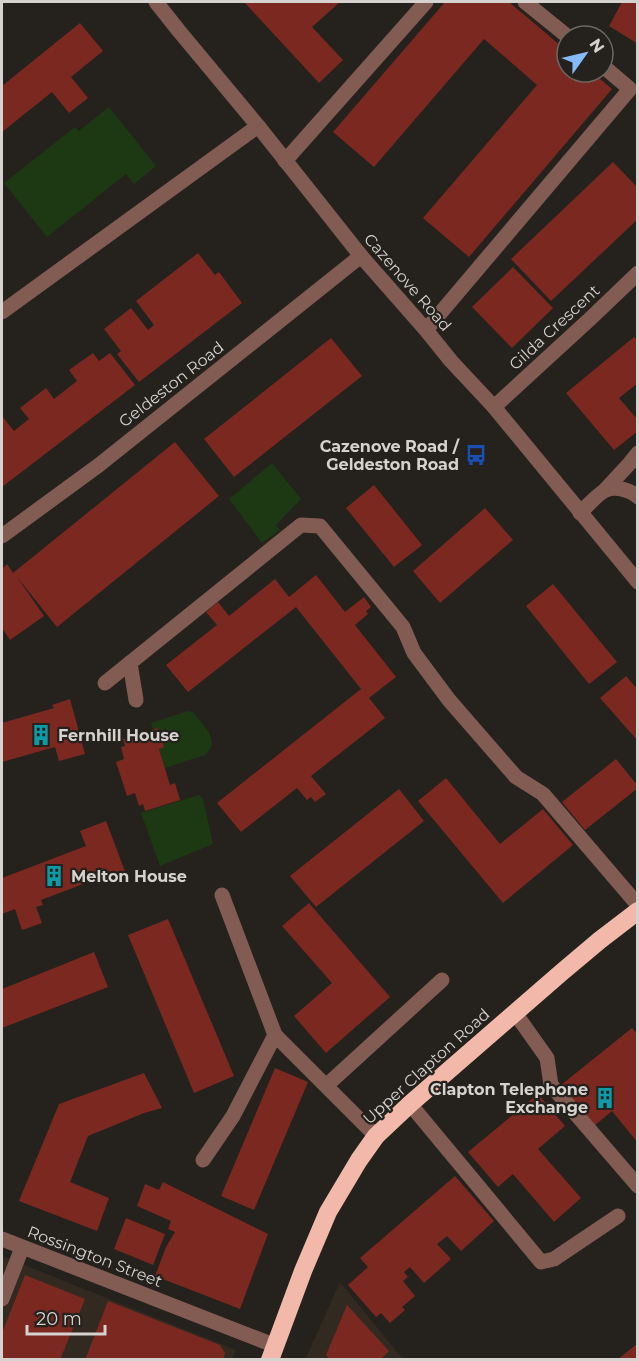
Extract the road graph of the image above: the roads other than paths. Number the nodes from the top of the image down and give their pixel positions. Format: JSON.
{"nodes":[{"id":1,"x":156,"y":2,"type":"edge"},
{"id":2,"x":426,"y":2,"type":"edge"},
{"id":3,"x":525,"y":2,"type":"edge"},
{"id":4,"x":555,"y":26,"type":"edge"},
{"id":5,"x":615,"y":76,"type":"edge"},
{"id":6,"x":258,"y":126,"type":"junction"},
{"id":7,"x":285,"y":161,"type":"junction"},
{"id":8,"x":361,"y":256,"type":"junction"},
{"id":9,"x":638,"y":273,"type":"edge"},
{"id":10,"x":2,"y":312,"type":"edge"},
{"id":11,"x":426,"y":330,"type":"junction"},
{"id":12,"x":494,"y":407,"type":"junction"},
{"id":13,"x":638,"y":453,"type":"edge"},
{"id":14,"x":605,"y":490,"type":"junction"},
{"id":15,"x":638,"y":498,"type":"edge"},
{"id":16,"x":580,"y":513,"type":"junction"},
{"id":17,"x":2,"y":536,"type":"edge"},
{"id":18,"x":638,"y":582,"type":"edge"},
{"id":19,"x":130,"y":663,"type":"junction"},
{"id":20,"x":105,"y":683,"type":"dead end"},
{"id":21,"x":136,"y":700,"type":"dead end"},
{"id":22,"x":222,"y":895,"type":"dead end"},
{"id":23,"x":638,"y":905,"type":"edge"},
{"id":24,"x":638,"y":911,"type":"edge"},
{"id":25,"x":442,"y":980,"type":"dead end"},
{"id":26,"x":514,"y":1013,"type":"junction"},
{"id":27,"x":275,"y":1035,"type":"junction"},
{"id":28,"x":327,"y":1085,"type":"junction"},
{"id":29,"x":410,"y":1104,"type":"junction"},
{"id":30,"x":376,"y":1136,"type":"junction"},
{"id":31,"x":203,"y":1160,"type":"dead end"},
{"id":32,"x":638,"y":1186,"type":"edge"},
{"id":33,"x":618,"y":1216,"type":"dead end"},
{"id":34,"x":2,"y":1239,"type":"edge"},
{"id":35,"x":22,"y":1248,"type":"junction"},
{"id":36,"x":2,"y":1299,"type":"edge"},
{"id":37,"x":273,"y":1353,"type":"edge"}],
"edges":[{"from":1,"to":6,"type":"street","name":"Cazenove Road"},
{"from":2,"to":7,"type":"street"},
{"from":3,"to":4,"type":"street"},
{"from":5,"to":11,"type":"street"},
{"from":6,"to":7,"type":"street","name":"Cazenove Road"},
{"from":6,"to":10,"type":"street"},
{"from":7,"to":8,"type":"street","name":"Cazenove Road"},
{"from":8,"to":11,"type":"street","name":"Cazenove Road"},
{"from":8,"to":17,"type":"street","name":"Geldeston Road"},
{"from":9,"to":12,"type":"street","name":"Gilda Crescent"},
{"from":11,"to":12,"type":"street","name":"Cazenove Road"},
{"from":12,"to":16,"type":"street","name":"Cazenove Road"},
{"from":13,"to":14,"type":"street"},
{"from":14,"to":15,"type":"street"},
{"from":14,"to":16,"type":"street"},
{"from":16,"to":18,"type":"street","name":"Cazenove Road"},
{"from":19,"to":20,"type":"street"},
{"from":19,"to":21,"type":"street"},
{"from":19,"to":23,"type":"street"},
{"from":22,"to":27,"type":"street"},
{"from":24,"to":26,"type":"highway","name":"Upper Clapton Road"},
{"from":25,"to":28,"type":"street"},
{"from":26,"to":29,"type":"highway","name":"Upper Clapton Road"},
{"from":26,"to":32,"type":"street"},
{"from":27,"to":28,"type":"street"},
{"from":27,"to":31,"type":"street"},
{"from":28,"to":30,"type":"street"},
{"from":29,"to":30,"type":"highway","name":"Upper Clapton Road"},
{"from":29,"to":33,"type":"street"},
{"from":30,"to":37,"type":"highway","name":"Upper Clapton Road"},
{"from":34,"to":35,"type":"street","name":"Rossington Street"},
{"from":35,"to":36,"type":"street"},
{"from":35,"to":37,"type":"street","name":"Rossington Street"}]}
